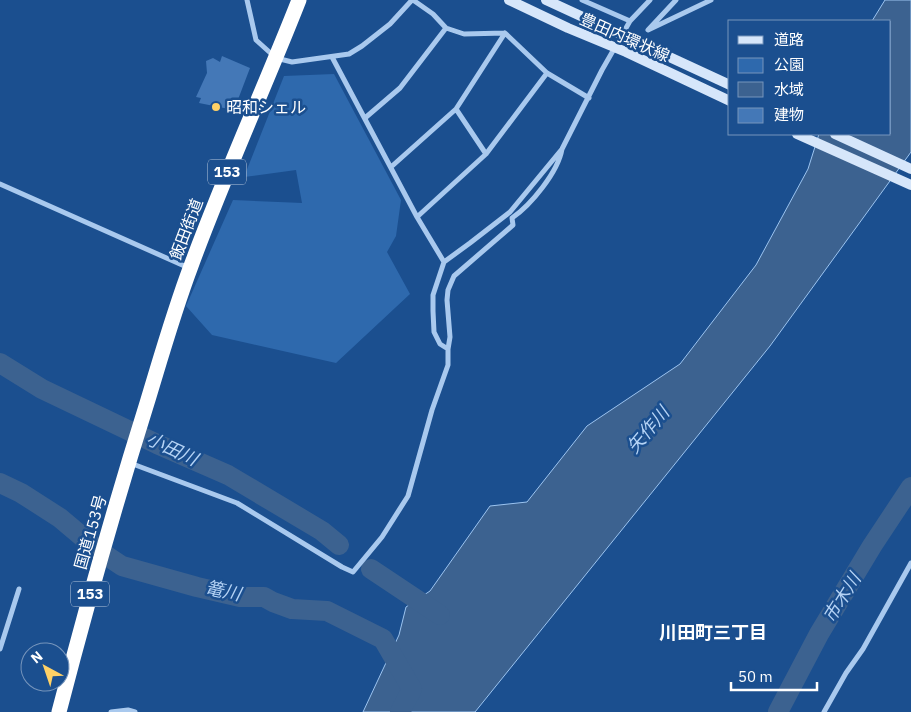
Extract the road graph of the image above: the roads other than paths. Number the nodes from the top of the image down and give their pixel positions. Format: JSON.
{"nodes":[{"id":1,"x":247,"y":0,"type":"edge"},
{"id":2,"x":299,"y":0,"type":"edge"},
{"id":3,"x":413,"y":0,"type":"edge"},
{"id":4,"x":509,"y":0,"type":"edge"},
{"id":5,"x":546,"y":0,"type":"edge"},
{"id":6,"x":582,"y":0,"type":"edge"},
{"id":7,"x":650,"y":0,"type":"edge"},
{"id":8,"x":676,"y":0,"type":"edge"},
{"id":9,"x":711,"y":0,"type":"edge"},
{"id":10,"x":630,"y":22,"type":"junction"},
{"id":11,"x":446,"y":28,"type":"junction"},
{"id":12,"x":505,"y":33,"type":"junction"},
{"id":13,"x":332,"y":57,"type":"junction"},
{"id":14,"x":276,"y":58,"type":"junction"},
{"id":15,"x":547,"y":73,"type":"junction"},
{"id":16,"x":728,"y":84,"type":"edge"},
{"id":17,"x":589,"y":98,"type":"junction"},
{"id":18,"x":728,"y":101,"type":"edge"},
{"id":19,"x":456,"y":109,"type":"junction"},
{"id":20,"x":365,"y":118,"type":"junction"},
{"id":21,"x":800,"y":135,"type":"edge"},
{"id":22,"x":837,"y":135,"type":"edge"},
{"id":23,"x":562,"y":149,"type":"junction"},
{"id":24,"x":486,"y":154,"type":"junction"},
{"id":25,"x":390,"y":167,"type":"junction"},
{"id":26,"x":911,"y":169,"type":"edge"},
{"id":27,"x":0,"y":184,"type":"edge"},
{"id":28,"x":911,"y":185,"type":"edge"},
{"id":29,"x":417,"y":217,"type":"junction"},
{"id":30,"x":444,"y":262,"type":"junction"},
{"id":31,"x":190,"y":268,"type":"junction"},
{"id":32,"x":448,"y":349,"type":"junction"},
{"id":33,"x":128,"y":462,"type":"junction"},
{"id":34,"x":124,"y":477,"type":"joint"},
{"id":35,"x":911,"y":563,"type":"edge"},
{"id":36,"x":19,"y":589,"type":"dead end"},
{"id":37,"x":0,"y":649,"type":"edge"},
{"id":38,"x":59,"y":712,"type":"edge"},
{"id":39,"x":111,"y":712,"type":"edge"},
{"id":40,"x":135,"y":712,"type":"edge"},
{"id":41,"x":824,"y":712,"type":"edge"}],
"edges":[{"from":1,"to":14,"type":"street"},
{"from":2,"to":14,"type":"highway","name":"飯田街道","number":"153"},
{"from":3,"to":11,"type":"street"},
{"from":3,"to":13,"type":"street"},
{"from":4,"to":18,"type":"street","name":"豊田内環状線","bridge":true},
{"from":5,"to":16,"type":"street","name":"豊田内環状線","bridge":true},
{"from":6,"to":10,"type":"street"},
{"from":7,"to":10,"type":"street"},
{"from":8,"to":9,"type":"street"},
{"from":10,"to":17,"type":"street"},
{"from":11,"to":12,"type":"street"},
{"from":11,"to":20,"type":"street"},
{"from":12,"to":15,"type":"street"},
{"from":12,"to":19,"type":"street"},
{"from":13,"to":14,"type":"street"},
{"from":13,"to":20,"type":"street"},
{"from":14,"to":31,"type":"highway","name":"飯田街道","number":"153"},
{"from":15,"to":17,"type":"street"},
{"from":15,"to":24,"type":"street"},
{"from":17,"to":23,"type":"street"},
{"from":19,"to":24,"type":"street"},
{"from":19,"to":25,"type":"street"},
{"from":20,"to":25,"type":"street"},
{"from":21,"to":28,"type":"street"},
{"from":22,"to":26,"type":"street"},
{"from":23,"to":30,"type":"street"},
{"from":23,"to":32,"type":"street"},
{"from":24,"to":29,"type":"street"},
{"from":25,"to":29,"type":"street"},
{"from":27,"to":31,"type":"street"},
{"from":29,"to":30,"type":"street"},
{"from":30,"to":32,"type":"street"},
{"from":31,"to":33,"type":"highway","name":"飯田街道","number":"153"},
{"from":32,"to":33,"type":"street"},
{"from":33,"to":34,"type":"highway","name":"飯田街道","number":"153"},
{"from":34,"to":38,"type":"highway","name":"国道153号","number":"153"},
{"from":35,"to":41,"type":"street"},
{"from":36,"to":37,"type":"street"},
{"from":39,"to":40,"type":"street"}]}
